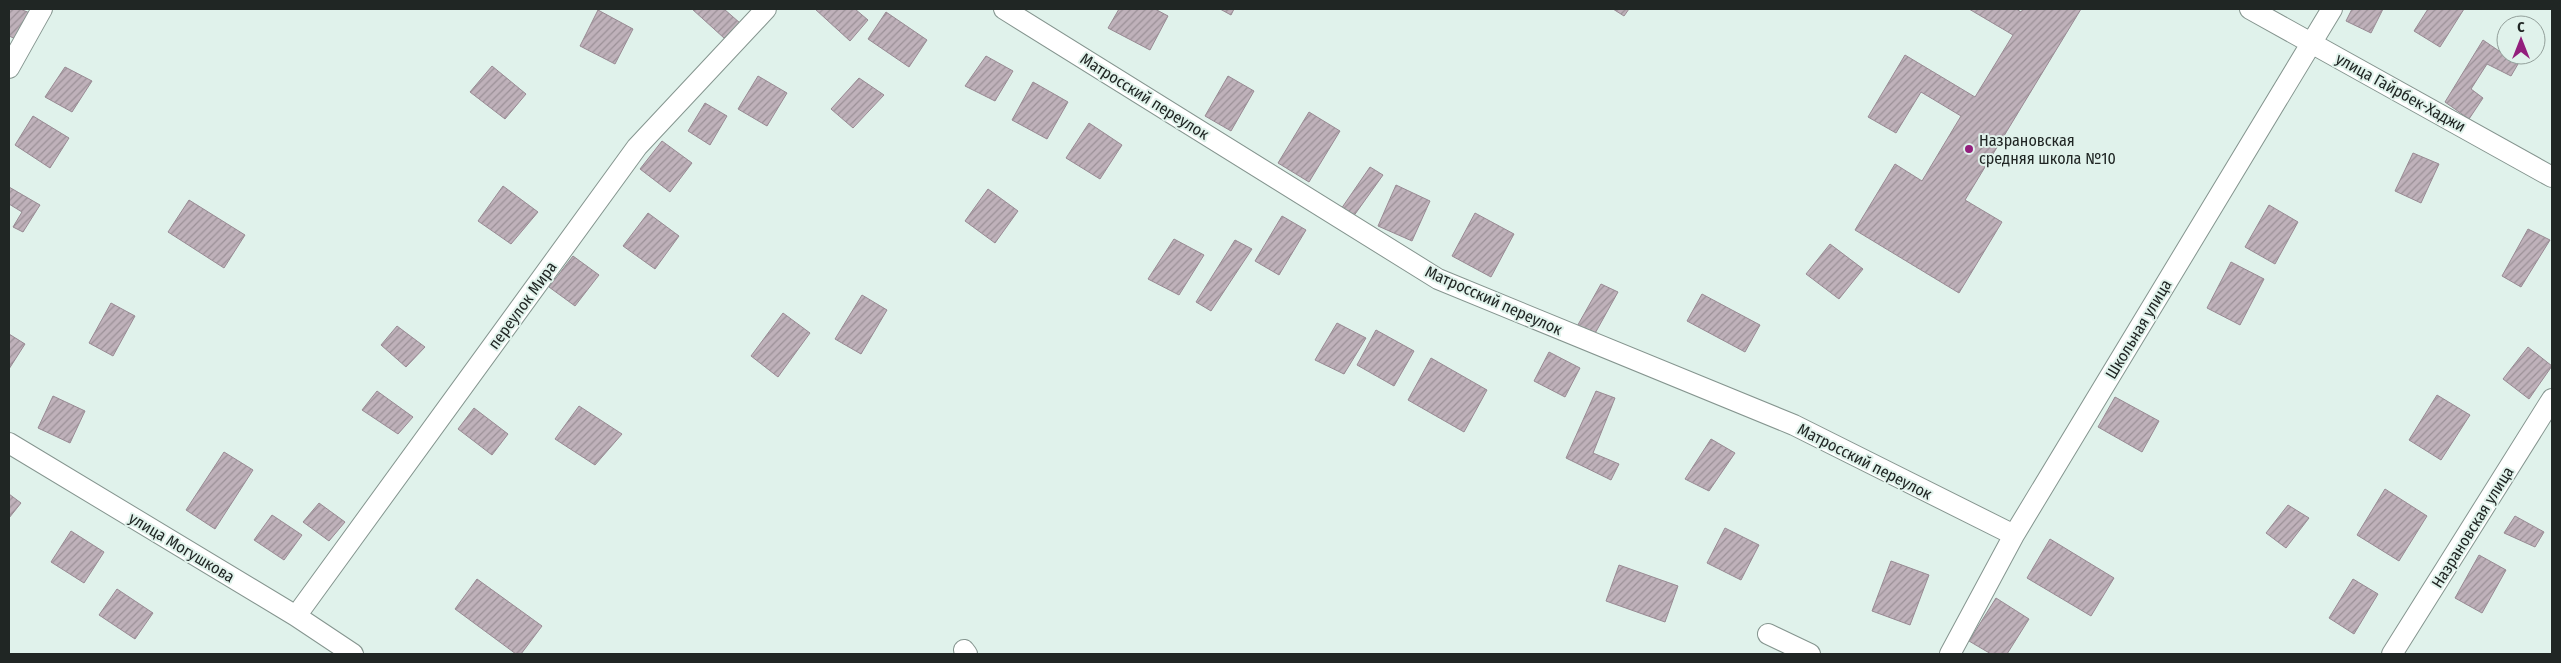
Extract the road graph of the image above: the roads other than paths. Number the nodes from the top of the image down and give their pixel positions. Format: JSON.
{"nodes":[{"id":1,"x":42,"y":9,"type":"edge"},
{"id":2,"x":766,"y":9,"type":"edge"},
{"id":3,"x":1004,"y":9,"type":"edge"},
{"id":4,"x":2250,"y":9,"type":"edge"},
{"id":5,"x":2332,"y":9,"type":"edge"},
{"id":6,"x":2311,"y":42,"type":"junction"},
{"id":7,"x":9,"y":68,"type":"edge"},
{"id":8,"x":2552,"y":176,"type":"edge"},
{"id":9,"x":2552,"y":399,"type":"edge"},
{"id":10,"x":9,"y":443,"type":"edge"},
{"id":11,"x":2014,"y":535,"type":"junction"},
{"id":12,"x":296,"y":616,"type":"junction"},
{"id":13,"x":1768,"y":634,"type":"dead end"},
{"id":14,"x":353,"y":654,"type":"edge"},
{"id":15,"x":1810,"y":654,"type":"edge"},
{"id":16,"x":1950,"y":654,"type":"edge"},
{"id":17,"x":2392,"y":654,"type":"edge"}],
"edges":[{"from":1,"to":7,"type":"street"},
{"from":2,"to":12,"type":"street","name":"переулок Мира"},
{"from":3,"to":11,"type":"street","name":"Матросский переулок"},
{"from":4,"to":6,"type":"street","name":"улица Гайрбек-Хаджи"},
{"from":5,"to":6,"type":"street","name":"Школьная улица"},
{"from":6,"to":8,"type":"street","name":"улица Гайрбек-Хаджи"},
{"from":6,"to":11,"type":"street","name":"Школьная улица"},
{"from":9,"to":17,"type":"street","name":"Назрановская улица"},
{"from":10,"to":12,"type":"street","name":"улица Могушкова"},
{"from":11,"to":16,"type":"street","name":"Школьная улица"},
{"from":12,"to":14,"type":"street","name":"улица Могушкова"},
{"from":13,"to":15,"type":"street"}]}
